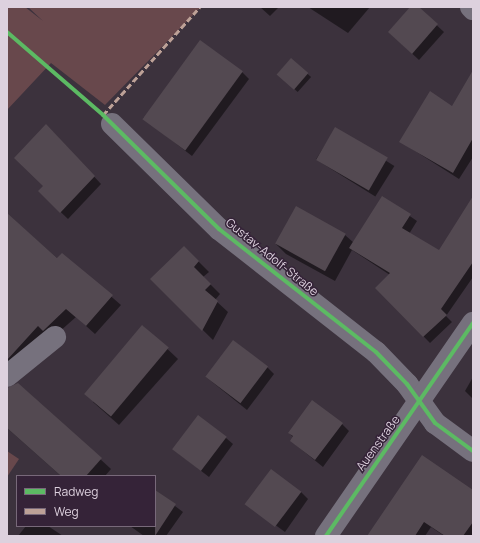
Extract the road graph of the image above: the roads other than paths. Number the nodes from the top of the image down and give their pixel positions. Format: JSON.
{"nodes":[{"id":1,"x":112,"y":124,"type":"dead end"},
{"id":2,"x":473,"y":323,"type":"edge"},
{"id":3,"x":55,"y":337,"type":"dead end"},
{"id":4,"x":7,"y":376,"type":"edge"},
{"id":5,"x":420,"y":404,"type":"junction"},
{"id":6,"x":473,"y":451,"type":"edge"},
{"id":7,"x":326,"y":536,"type":"edge"}],
"edges":[{"from":1,"to":5,"type":"street","name":"Gustav-Adolf-Straße"},
{"from":2,"to":5,"type":"street","name":"Auenstraße"},
{"from":3,"to":4,"type":"street"},
{"from":5,"to":6,"type":"street","name":"Gustav-Adolf-Straße"},
{"from":5,"to":7,"type":"street","name":"Auenstraße"}]}
